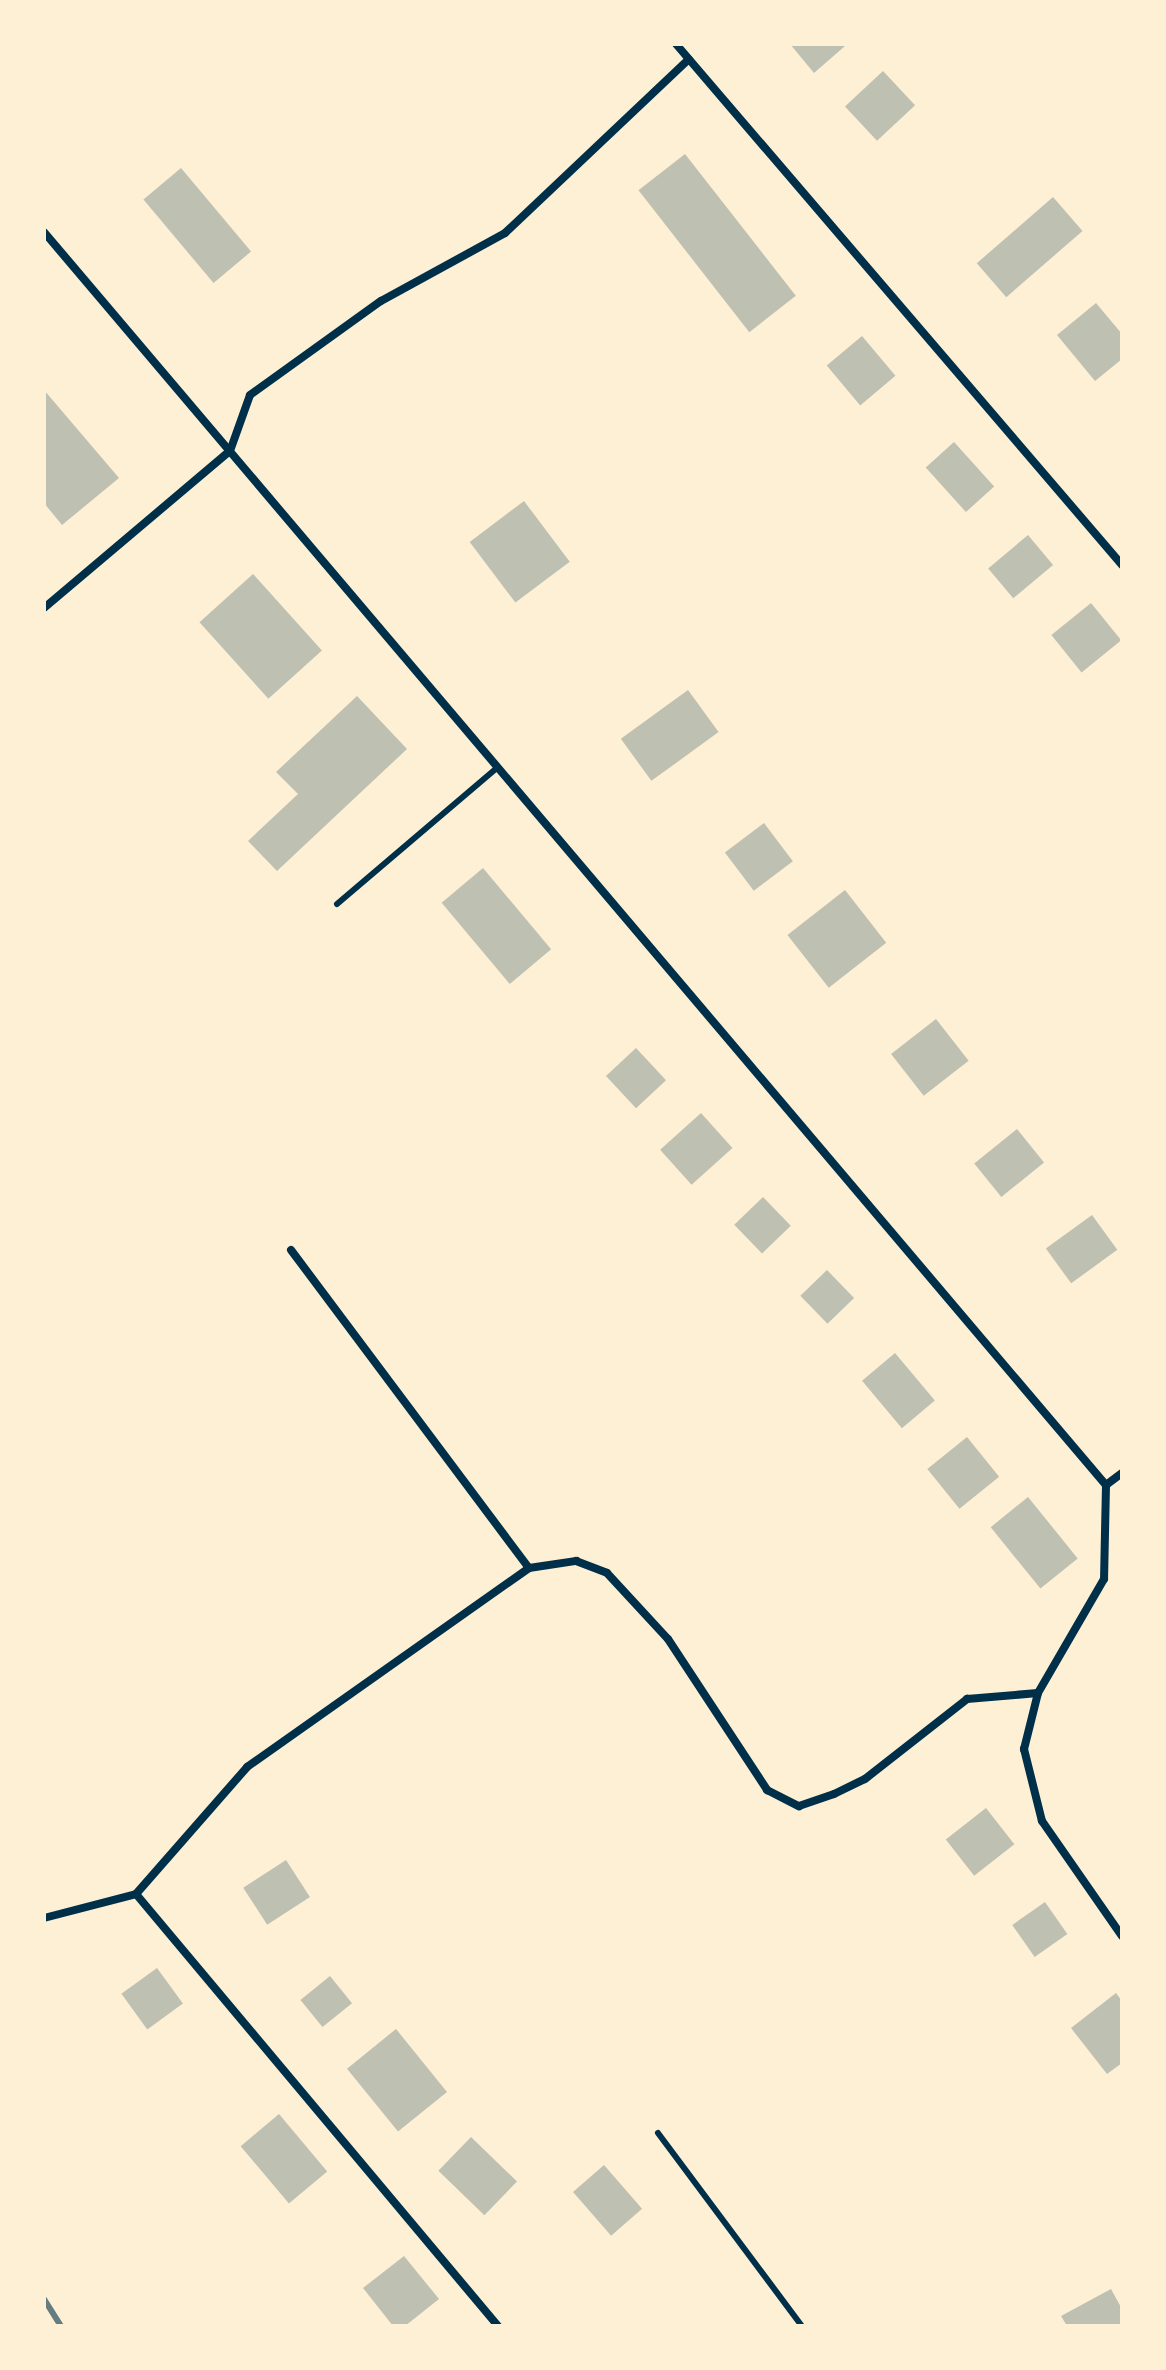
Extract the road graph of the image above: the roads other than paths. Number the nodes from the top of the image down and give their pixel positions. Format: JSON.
{"nodes":[{"id":1,"x":676,"y":44,"type":"edge"},
{"id":2,"x":689,"y":59,"type":"junction"},
{"id":3,"x":44,"y":232,"type":"edge"},
{"id":4,"x":230,"y":451,"type":"junction"},
{"id":5,"x":1122,"y":565,"type":"edge"},
{"id":6,"x":44,"y":608,"type":"edge"},
{"id":7,"x":498,"y":767,"type":"junction"},
{"id":8,"x":337,"y":904,"type":"dead end"},
{"id":9,"x":291,"y":1250,"type":"dead end"},
{"id":10,"x":1122,"y":1473,"type":"edge"},
{"id":11,"x":1106,"y":1485,"type":"junction"},
{"id":12,"x":529,"y":1568,"type":"junction"},
{"id":13,"x":1038,"y":1693,"type":"junction"},
{"id":14,"x":136,"y":1894,"type":"junction"},
{"id":15,"x":44,"y":1918,"type":"edge"},
{"id":16,"x":1122,"y":1936,"type":"edge"},
{"id":17,"x":658,"y":2133,"type":"dead end"},
{"id":18,"x":498,"y":2326,"type":"edge"},
{"id":19,"x":802,"y":2326,"type":"edge"}],
"edges":[{"from":1,"to":2,"type":"street"},
{"from":2,"to":4,"type":"street"},
{"from":2,"to":5,"type":"street"},
{"from":3,"to":4,"type":"street"},
{"from":4,"to":6,"type":"street"},
{"from":4,"to":7,"type":"street"},
{"from":7,"to":8,"type":"lane"},
{"from":7,"to":11,"type":"street"},
{"from":9,"to":12,"type":"street"},
{"from":10,"to":11,"type":"street"},
{"from":11,"to":13,"type":"street"},
{"from":12,"to":13,"type":"street"},
{"from":12,"to":14,"type":"street"},
{"from":13,"to":16,"type":"street"},
{"from":14,"to":15,"type":"street"},
{"from":14,"to":18,"type":"street"},
{"from":17,"to":19,"type":"lane"}]}
